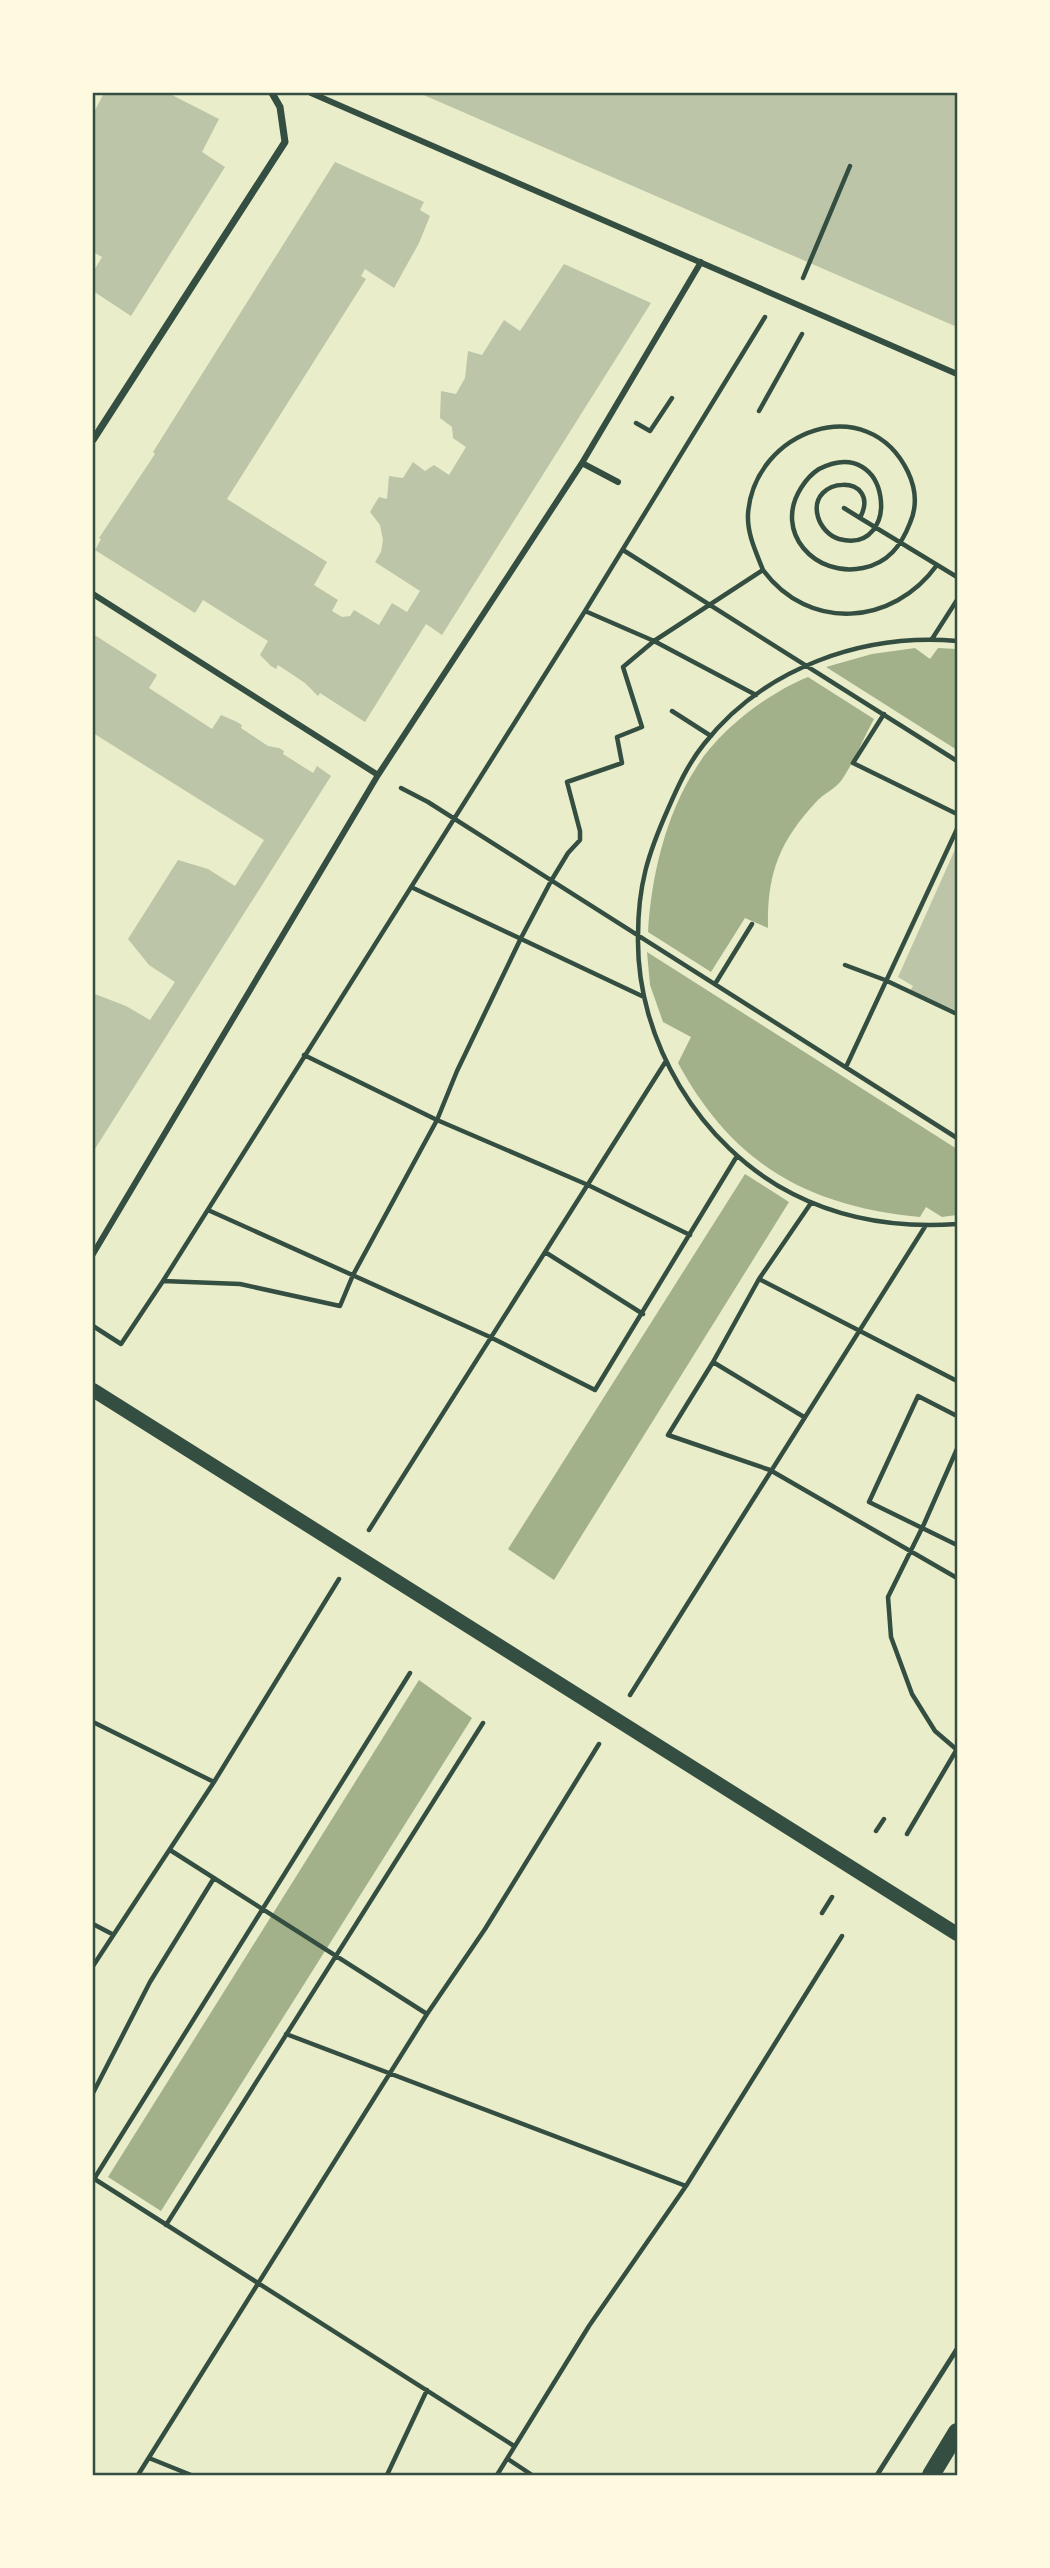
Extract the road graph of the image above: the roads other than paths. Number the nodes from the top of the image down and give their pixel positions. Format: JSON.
{"nodes":[{"id":1,"x":272,"y":93,"type":"edge"},
{"id":2,"x":311,"y":93,"type":"edge"},
{"id":3,"x":701,"y":262,"type":"junction"},
{"id":4,"x":957,"y":374,"type":"edge"},
{"id":5,"x":93,"y":440,"type":"edge"},
{"id":6,"x":582,"y":463,"type":"junction"},
{"id":7,"x":618,"y":482,"type":"dead end"},
{"id":8,"x":93,"y":594,"type":"edge"},
{"id":9,"x":378,"y":775,"type":"junction"},
{"id":10,"x":93,"y":1254,"type":"edge"},
{"id":11,"x":93,"y":1390,"type":"edge"},
{"id":12,"x":957,"y":1934,"type":"edge"},
{"id":13,"x":957,"y":2349,"type":"edge"},
{"id":14,"x":957,"y":2432,"type":"edge"},
{"id":15,"x":877,"y":2475,"type":"edge"},
{"id":16,"x":931,"y":2475,"type":"edge"}],
"edges":[{"from":1,"to":5,"type":"street"},
{"from":2,"to":3,"type":"street"},
{"from":3,"to":4,"type":"street"},
{"from":3,"to":6,"type":"street"},
{"from":6,"to":7,"type":"street"},
{"from":6,"to":9,"type":"street"},
{"from":8,"to":9,"type":"street"},
{"from":9,"to":10,"type":"street"},
{"from":11,"to":12,"type":"main road"},
{"from":13,"to":15,"type":"lane"},
{"from":14,"to":16,"type":"main road"}]}
